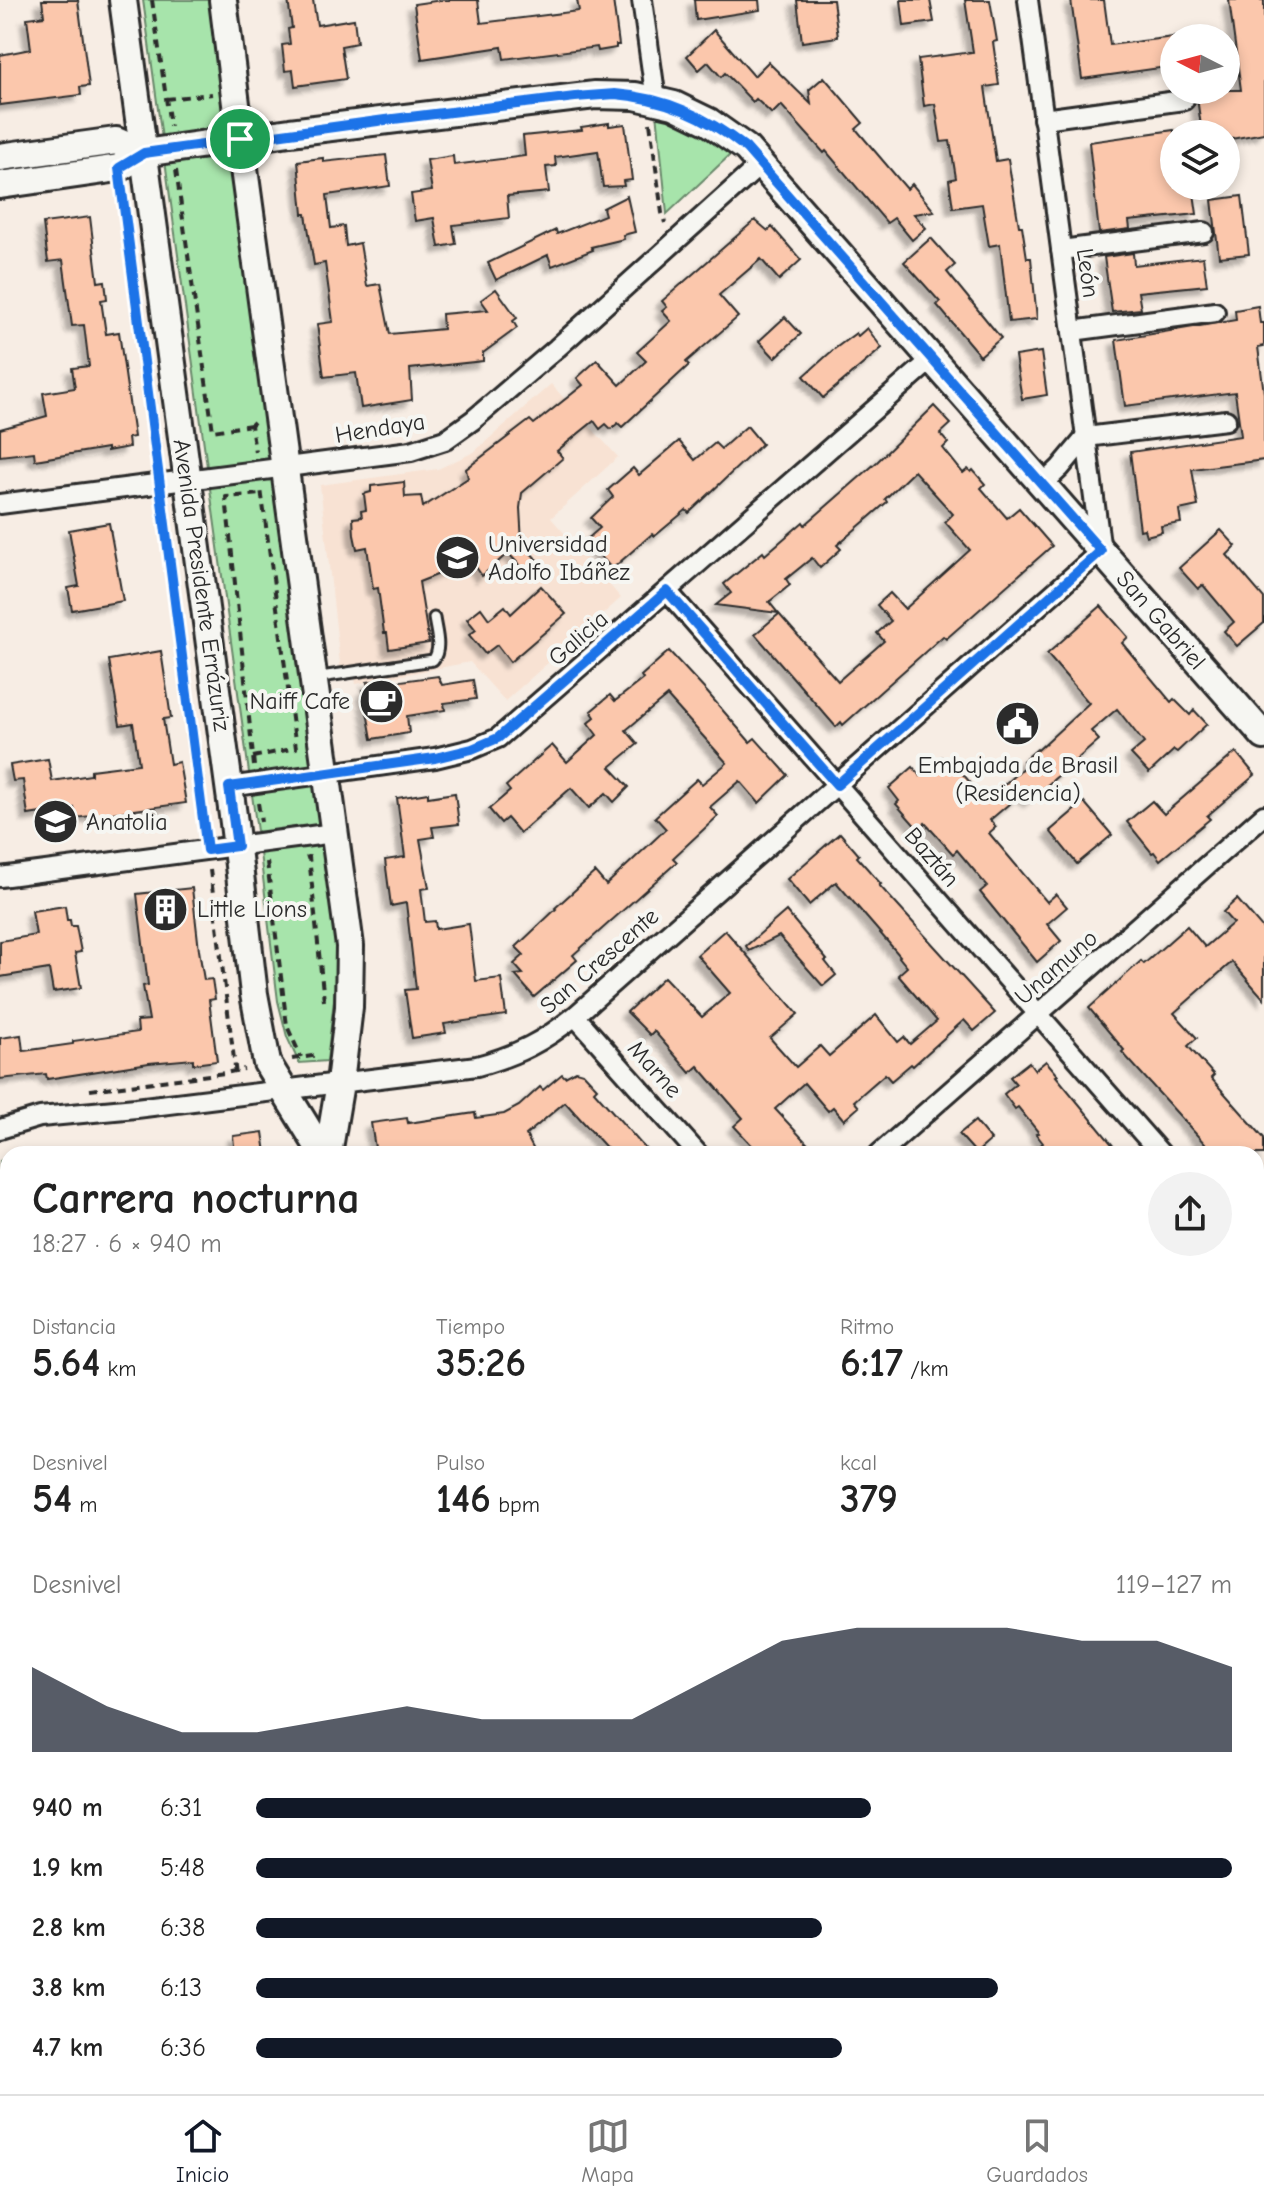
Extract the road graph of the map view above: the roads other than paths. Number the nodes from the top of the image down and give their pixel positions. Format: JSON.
{"nodes":[{"id":1,"x":123,"y":0,"type":"edge"},
{"id":2,"x":223,"y":0,"type":"edge"},
{"id":3,"x":642,"y":0,"type":"edge"},
{"id":4,"x":1028,"y":0,"type":"edge"},
{"id":5,"x":1160,"y":103,"type":"edge"},
{"id":6,"x":652,"y":107,"type":"junction"},
{"id":7,"x":1043,"y":119,"type":"junction"},
{"id":8,"x":240,"y":139,"type":"junction"},
{"id":9,"x":144,"y":153,"type":"junction"},
{"id":10,"x":0,"y":157,"type":"edge"},
{"id":11,"x":761,"y":164,"type":"junction"},
{"id":12,"x":0,"y":185,"type":"edge"},
{"id":13,"x":1204,"y":232,"type":"dead end"},
{"id":14,"x":1061,"y":250,"type":"junction"},
{"id":15,"x":1215,"y":312,"type":"dead end"},
{"id":16,"x":1072,"y":331,"type":"junction"},
{"id":17,"x":931,"y":360,"type":"junction"},
{"id":18,"x":1226,"y":420,"type":"dead end"},
{"id":19,"x":1086,"y":437,"type":"junction"},
{"id":20,"x":284,"y":466,"type":"junction"},
{"id":21,"x":188,"y":479,"type":"junction"},
{"id":22,"x":1042,"y":485,"type":"junction"},
{"id":23,"x":0,"y":504,"type":"edge"},
{"id":24,"x":1101,"y":551,"type":"junction"},
{"id":25,"x":667,"y":591,"type":"junction"},
{"id":26,"x":434,"y":618,"type":"dead end"},
{"id":27,"x":313,"y":678,"type":"junction"},
{"id":28,"x":1264,"y":736,"type":"edge"},
{"id":29,"x":325,"y":774,"type":"junction"},
{"id":30,"x":837,"y":785,"type":"junction"},
{"id":31,"x":229,"y":787,"type":"junction"},
{"id":32,"x":1264,"y":815,"type":"edge"},
{"id":33,"x":334,"y":833,"type":"junction"},
{"id":34,"x":237,"y":846,"type":"junction"},
{"id":35,"x":0,"y":877,"type":"edge"},
{"id":36,"x":1038,"y":1014,"type":"junction"},
{"id":37,"x":575,"y":1016,"type":"junction"},
{"id":38,"x":340,"y":1083,"type":"junction"},
{"id":39,"x":283,"y":1090,"type":"junction"},
{"id":40,"x":0,"y":1129,"type":"edge"},
{"id":41,"x":321,"y":1146,"type":"edge"},
{"id":42,"x":328,"y":1146,"type":"edge"},
{"id":43,"x":691,"y":1146,"type":"edge"},
{"id":44,"x":888,"y":1146,"type":"edge"},
{"id":45,"x":1154,"y":1146,"type":"edge"}],
"edges":[{"from":1,"to":9,"type":"main road","name":"Avenida Presidente Errázuriz"},
{"from":2,"to":8,"type":"main road","name":"Avenida Presidente Errázuriz"},
{"from":3,"to":6,"type":"street"},
{"from":4,"to":7,"type":"street","name":"León"},
{"from":5,"to":7,"type":"street"},
{"from":6,"to":8,"type":"main road","name":"San Gabriel"},
{"from":6,"to":11,"type":"main road","name":"San Gabriel"},
{"from":7,"to":14,"type":"street","name":"León"},
{"from":8,"to":9,"type":"main road","name":"San Gabriel"},
{"from":8,"to":20,"type":"main road","name":"Avenida Presidente Errázuriz"},
{"from":9,"to":10,"type":"main road"},
{"from":9,"to":12,"type":"main road"},
{"from":9,"to":21,"type":"main road","name":"Avenida Presidente Errázuriz"},
{"from":11,"to":17,"type":"main road","name":"San Gabriel"},
{"from":11,"to":20,"type":"street","name":"Hendaya"},
{"from":13,"to":14,"type":"street"},
{"from":14,"to":16,"type":"street","name":"León"},
{"from":15,"to":16,"type":"street"},
{"from":16,"to":19,"type":"street","name":"León"},
{"from":17,"to":22,"type":"main road","name":"San Gabriel"},
{"from":17,"to":25,"type":"street","name":"Galicia"},
{"from":18,"to":19,"type":"street"},
{"from":19,"to":22,"type":"street"},
{"from":19,"to":24,"type":"street","name":"León"},
{"from":20,"to":21,"type":"street","name":"Hendaya"},
{"from":20,"to":27,"type":"main road","name":"Avenida Presidente Errázuriz"},
{"from":21,"to":23,"type":"street","name":"Hendaya"},
{"from":21,"to":31,"type":"main road","name":"Avenida Presidente Errázuriz"},
{"from":22,"to":24,"type":"main road","name":"San Gabriel"},
{"from":24,"to":28,"type":"main road","name":"San Gabriel"},
{"from":24,"to":30,"type":"street","name":"San Crescente"},
{"from":25,"to":29,"type":"street","name":"Galicia"},
{"from":25,"to":30,"type":"street","name":"Baztán"},
{"from":26,"to":27,"type":"lane"},
{"from":27,"to":29,"type":"main road","name":"Avenida Presidente Errázuriz"},
{"from":29,"to":31,"type":"street","name":"Galicia"},
{"from":29,"to":33,"type":"main road","name":"Avenida Presidente Errázuriz"},
{"from":30,"to":36,"type":"street","name":"Baztán"},
{"from":30,"to":37,"type":"street","name":"San Crescente"},
{"from":31,"to":34,"type":"main road","name":"Avenida Presidente Errázuriz"},
{"from":32,"to":36,"type":"street","name":"Unamuno"},
{"from":33,"to":34,"type":"street"},
{"from":33,"to":38,"type":"main road","name":"Avenida Presidente Errázuriz"},
{"from":34,"to":35,"type":"street"},
{"from":34,"to":39,"type":"main road","name":"Avenida Presidente Errázuriz"},
{"from":36,"to":44,"type":"street","name":"Unamuno"},
{"from":36,"to":45,"type":"street","name":"Baztán"},
{"from":37,"to":38,"type":"street","name":"San Crescente"},
{"from":37,"to":43,"type":"street","name":"Marne"},
{"from":38,"to":39,"type":"street","name":"San Crescente"},
{"from":38,"to":42,"type":"main road","name":"Avenida Presidente Errázuriz"},
{"from":39,"to":40,"type":"street","name":"San Crescente"},
{"from":39,"to":41,"type":"main road","name":"Avenida Presidente Errázuriz"}]}
